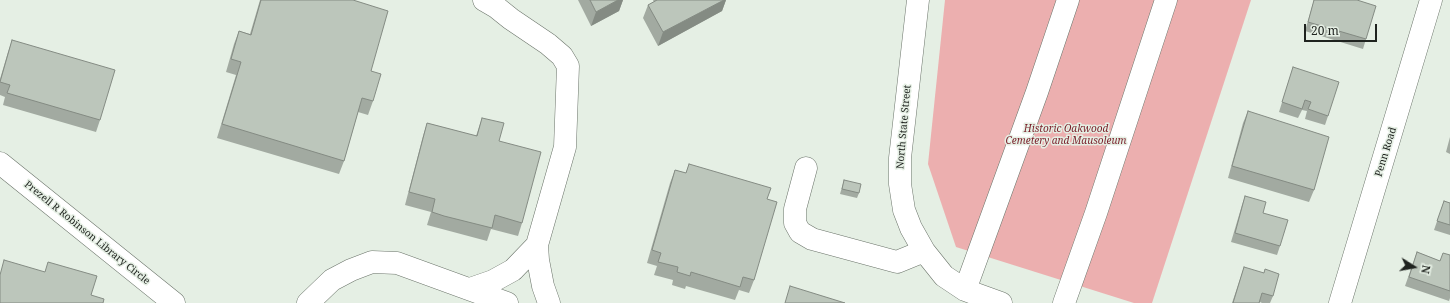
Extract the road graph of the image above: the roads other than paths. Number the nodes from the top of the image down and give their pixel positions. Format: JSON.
{"nodes":[{"id":1,"x":484,"y":0,"type":"edge"},
{"id":2,"x":918,"y":0,"type":"edge"},
{"id":3,"x":1068,"y":0,"type":"edge"},
{"id":4,"x":1166,"y":0,"type":"edge"},
{"id":5,"x":1431,"y":0,"type":"edge"},
{"id":6,"x":0,"y":163,"type":"edge"},
{"id":7,"x":806,"y":168,"type":"dead end"},
{"id":8,"x":538,"y":245,"type":"junction"},
{"id":9,"x":924,"y":251,"type":"junction"},
{"id":10,"x":470,"y":289,"type":"junction"},
{"id":11,"x":965,"y":290,"type":"junction"},
{"id":12,"x":174,"y":303,"type":"edge"},
{"id":13,"x":308,"y":303,"type":"edge"},
{"id":14,"x":507,"y":303,"type":"edge"},
{"id":15,"x":549,"y":303,"type":"edge"},
{"id":16,"x":1001,"y":303,"type":"edge"},
{"id":17,"x":1064,"y":303,"type":"edge"},
{"id":18,"x":1340,"y":303,"type":"edge"}],
"edges":[{"from":1,"to":8,"type":"street"},
{"from":2,"to":9,"type":"street","name":"North State Street"},
{"from":3,"to":11,"type":"street"},
{"from":4,"to":17,"type":"street"},
{"from":5,"to":18,"type":"street","name":"Penn Road"},
{"from":6,"to":12,"type":"street","name":"Prezell R Robinson Library Circle"},
{"from":7,"to":9,"type":"street"},
{"from":8,"to":10,"type":"street"},
{"from":8,"to":15,"type":"street"},
{"from":9,"to":11,"type":"street","name":"North State Street"},
{"from":10,"to":13,"type":"street"},
{"from":10,"to":14,"type":"street"},
{"from":11,"to":16,"type":"street","name":"North State Street"}]}
